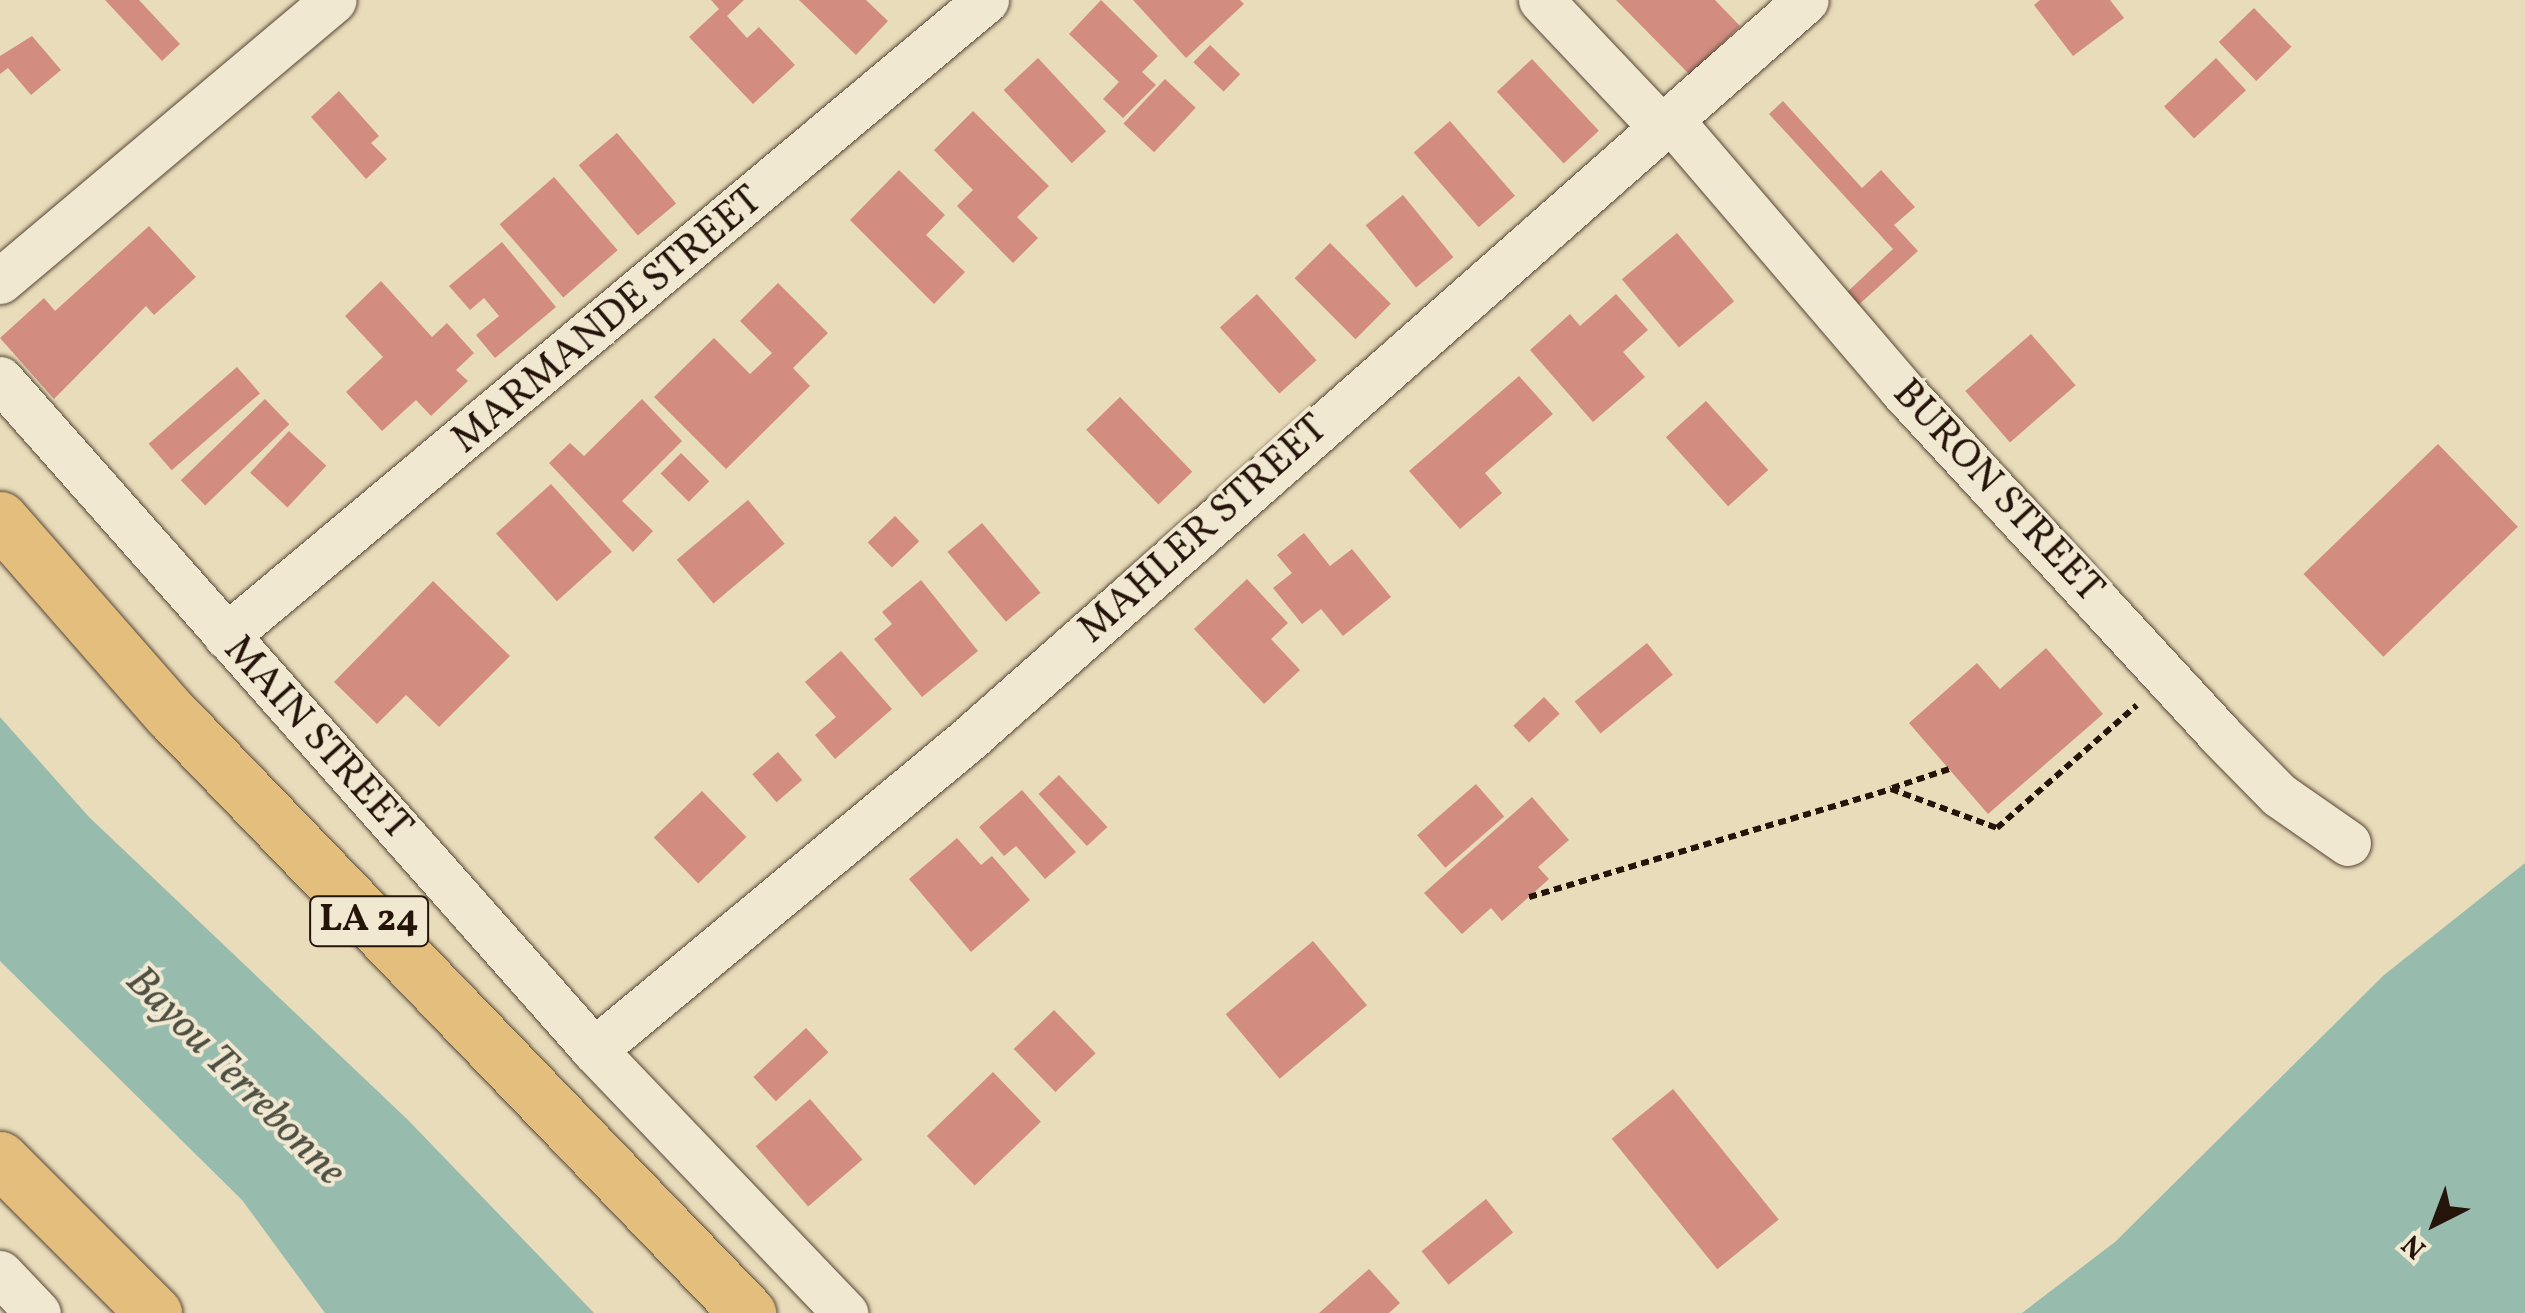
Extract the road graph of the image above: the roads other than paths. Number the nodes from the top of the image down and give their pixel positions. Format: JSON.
{"nodes":[{"id":1,"x":334,"y":0,"type":"edge"},
{"id":2,"x":986,"y":0,"type":"edge"},
{"id":3,"x":1542,"y":0,"type":"edge"},
{"id":4,"x":1806,"y":0,"type":"edge"},
{"id":5,"x":1664,"y":122,"type":"junction"},
{"id":6,"x":0,"y":280,"type":"edge"},
{"id":7,"x":0,"y":379,"type":"edge"},
{"id":8,"x":0,"y":519,"type":"edge"},
{"id":9,"x":226,"y":636,"type":"junction"},
{"id":10,"x":2348,"y":844,"type":"dead end"},
{"id":11,"x":594,"y":1050,"type":"junction"},
{"id":12,"x":0,"y":1159,"type":"edge"},
{"id":13,"x":0,"y":1273,"type":"edge"},
{"id":14,"x":38,"y":1313,"type":"edge"},
{"id":15,"x":154,"y":1313,"type":"edge"},
{"id":16,"x":748,"y":1313,"type":"edge"},
{"id":17,"x":844,"y":1313,"type":"edge"}],
"edges":[{"from":1,"to":6,"type":"street"},
{"from":2,"to":9,"type":"street","name":"MARMANDE STREET"},
{"from":3,"to":5,"type":"street","name":"BURON STREET"},
{"from":4,"to":5,"type":"street","name":"MAHLER STREET"},
{"from":5,"to":10,"type":"street","name":"BURON STREET"},
{"from":5,"to":11,"type":"street","name":"MAHLER STREET"},
{"from":7,"to":9,"type":"street","name":"MAIN STREET"},
{"from":8,"to":16,"type":"main road","number":"LA 24"},
{"from":9,"to":11,"type":"street","name":"MAIN STREET"},
{"from":11,"to":17,"type":"street","name":"MAIN STREET"},
{"from":12,"to":15,"type":"main road"},
{"from":13,"to":14,"type":"street"}]}
